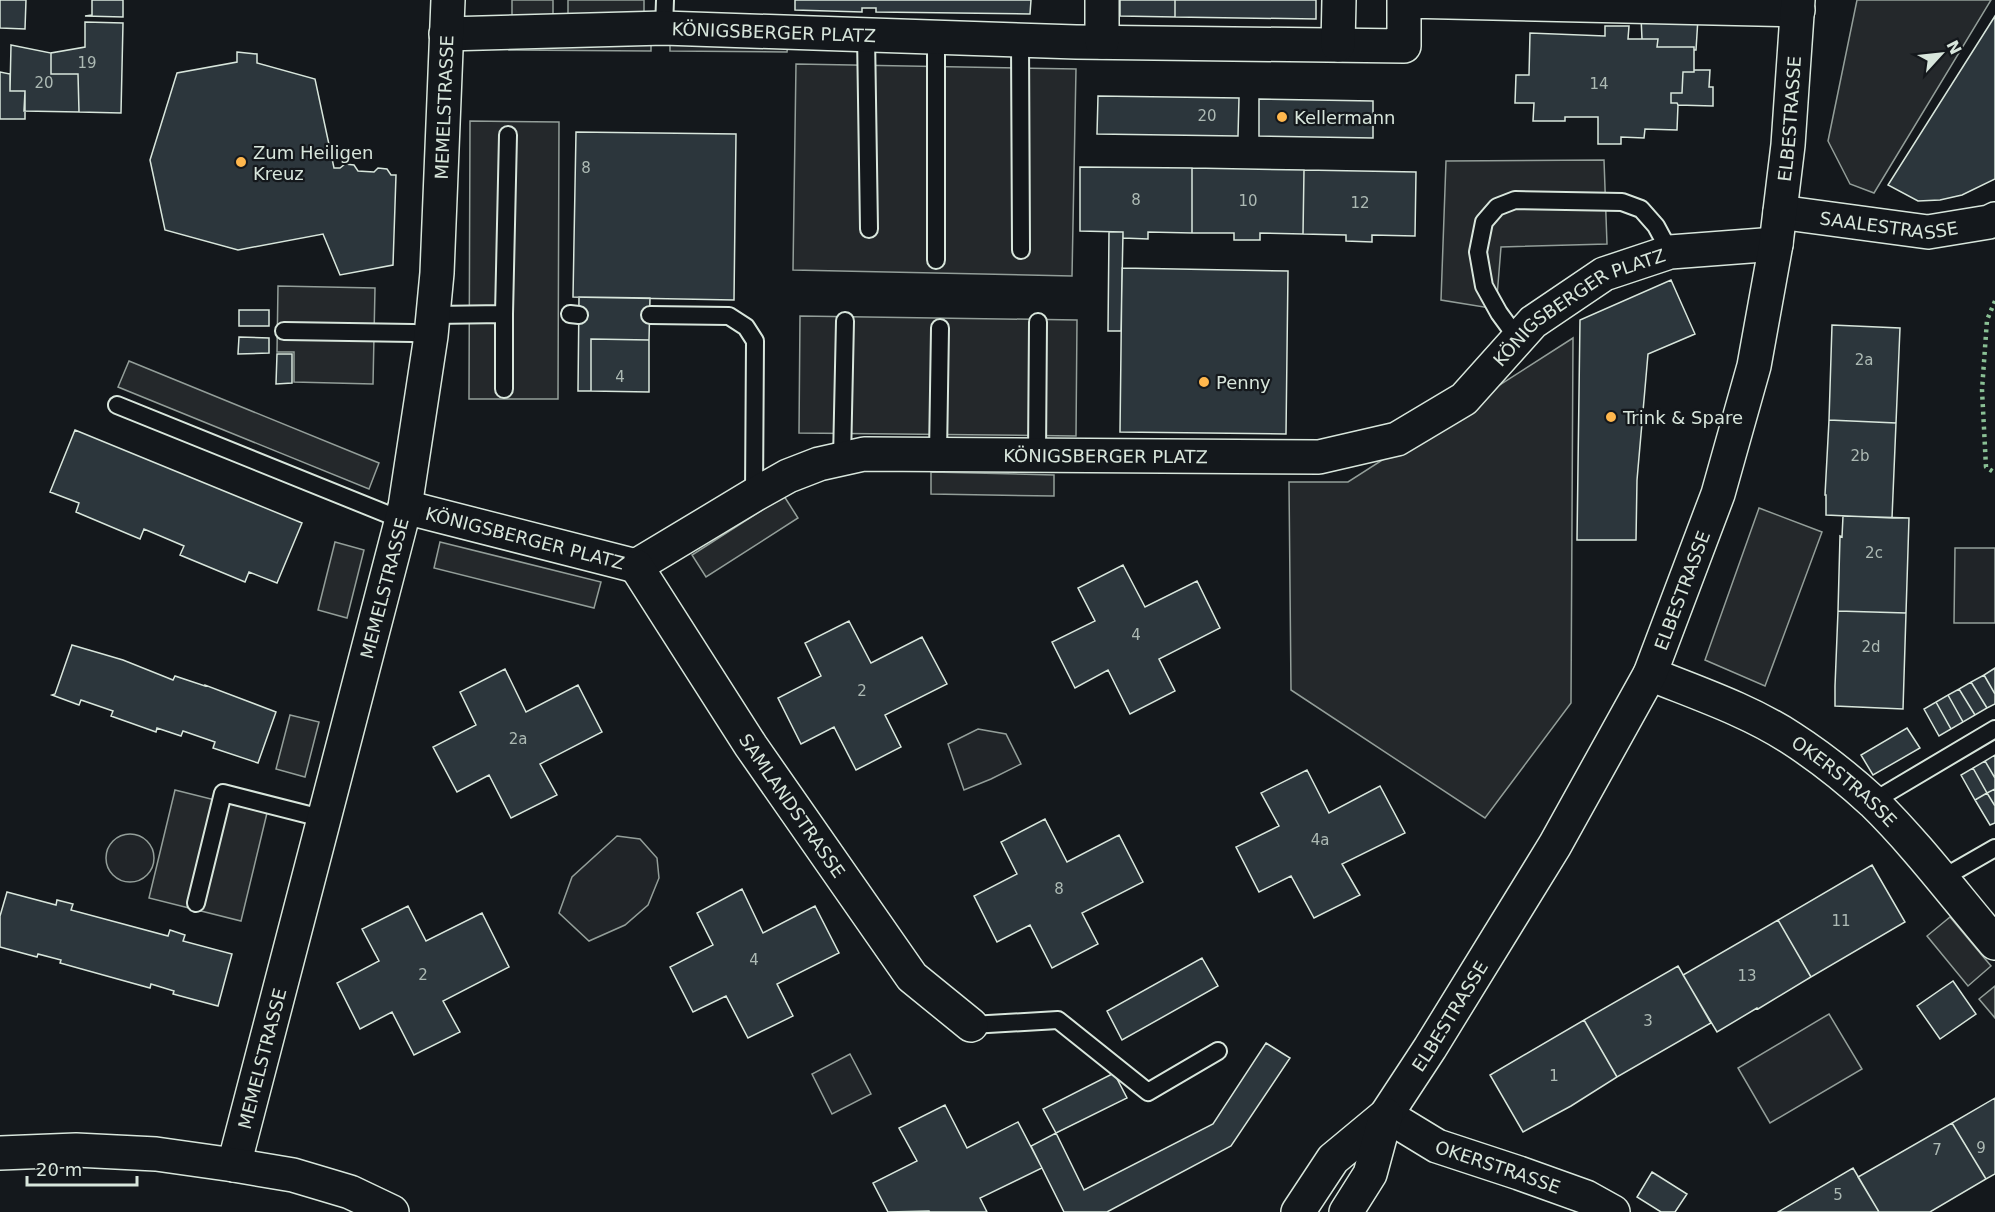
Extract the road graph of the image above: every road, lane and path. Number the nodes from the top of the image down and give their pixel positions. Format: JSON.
{"nodes":[{"id":1,"x":448,"y":0,"type":"edge"},
{"id":2,"x":1102,"y":0,"type":"edge"},
{"id":3,"x":1339,"y":0,"type":"edge"},
{"id":4,"x":1798,"y":5,"type":"edge"},
{"id":5,"x":664,"y":14,"type":"edge"},
{"id":6,"x":446,"y":34,"type":"junction"},
{"id":7,"x":866,"y":35,"type":"junction"},
{"id":8,"x":936,"y":38,"type":"junction"},
{"id":9,"x":1020,"y":40,"type":"junction"},
{"id":10,"x":1089,"y":42,"type":"junction"},
{"id":11,"x":1338,"y":45,"type":"junction"},
{"id":12,"x":508,"y":135,"type":"dead end"},
{"id":13,"x":1780,"y":212,"type":"junction"},
{"id":14,"x":1995,"y":219,"type":"edge"},
{"id":15,"x":869,"y":229,"type":"dead end"},
{"id":16,"x":1776,"y":244,"type":"junction"},
{"id":17,"x":1022,"y":250,"type":"dead end"},
{"id":18,"x":1670,"y":252,"type":"junction"},
{"id":19,"x":936,"y":260,"type":"dead end"},
{"id":20,"x":504,"y":314,"type":"junction"},
{"id":21,"x":650,"y":315,"type":"dead end"},
{"id":22,"x":845,"y":321,"type":"dead end"},
{"id":23,"x":1038,"y":322,"type":"dead end"},
{"id":24,"x":432,"y":325,"type":"junction"},
{"id":25,"x":940,"y":328,"type":"dead end"},
{"id":26,"x":284,"y":331,"type":"dead end"},
{"id":27,"x":1518,"y":339,"type":"junction"},
{"id":28,"x":504,"y":390,"type":"dead end"},
{"id":29,"x":117,"y":405,"type":"dead end"},
{"id":30,"x":938,"y":454,"type":"junction"},
{"id":31,"x":1037,"y":455,"type":"junction"},
{"id":32,"x":842,"y":459,"type":"junction"},
{"id":33,"x":754,"y":495,"type":"junction"},
{"id":34,"x":404,"y":514,"type":"junction"},
{"id":35,"x":636,"y":566,"type":"junction"},
{"id":36,"x":1650,"y":674,"type":"junction"},
{"id":37,"x":1995,"y":729,"type":"edge"},
{"id":38,"x":1872,"y":802,"type":"junction"},
{"id":39,"x":325,"y":819,"type":"junction"},
{"id":40,"x":1995,"y":848,"type":"edge"},
{"id":41,"x":1941,"y":879,"type":"junction"},
{"id":42,"x":196,"y":903,"type":"dead end"},
{"id":43,"x":1995,"y":943,"type":"edge"},
{"id":44,"x":971,"y":1025,"type":"joint"},
{"id":45,"x":1218,"y":1051,"type":"dead end"},
{"id":46,"x":1386,"y":1115,"type":"junction"},
{"id":47,"x":0,"y":1153,"type":"edge"},
{"id":48,"x":234,"y":1165,"type":"junction"},
{"id":49,"x":392,"y":1212,"type":"edge"},
{"id":50,"x":1298,"y":1212,"type":"edge"},
{"id":51,"x":1346,"y":1212,"type":"edge"},
{"id":52,"x":1613,"y":1212,"type":"edge"}],
"edges":[{"from":1,"to":6,"type":"street","name":"MEMELSTRASSE"},
{"from":2,"to":10,"type":"street"},
{"from":3,"to":11,"type":"street"},
{"from":4,"to":11,"type":"street","name":"KÖNIGSBERGER PLATZ"},
{"from":4,"to":13,"type":"street","name":"ELBESTRASSE"},
{"from":5,"to":6,"type":"street","name":"KÖNIGSBERGER PLATZ"},
{"from":5,"to":7,"type":"street","name":"KÖNIGSBERGER PLATZ"},
{"from":6,"to":24,"type":"street","name":"MEMELSTRASSE"},
{"from":7,"to":8,"type":"street","name":"KÖNIGSBERGER PLATZ"},
{"from":7,"to":15,"type":"lane"},
{"from":8,"to":9,"type":"street","name":"KÖNIGSBERGER PLATZ"},
{"from":8,"to":19,"type":"lane"},
{"from":9,"to":10,"type":"street","name":"KÖNIGSBERGER PLATZ"},
{"from":9,"to":17,"type":"lane"},
{"from":10,"to":11,"type":"street","name":"KÖNIGSBERGER PLATZ"},
{"from":12,"to":20,"type":"lane"},
{"from":13,"to":14,"type":"street","name":"SAALESTRASSE"},
{"from":13,"to":16,"type":"street","name":"ELBESTRASSE"},
{"from":16,"to":18,"type":"street","name":"KÖNIGSBERGER PLATZ"},
{"from":16,"to":36,"type":"street","name":"ELBESTRASSE"},
{"from":18,"to":27,"type":"street","name":"KÖNIGSBERGER PLATZ"},
{"from":18,"to":27,"type":"lane"},
{"from":20,"to":24,"type":"lane"},
{"from":20,"to":28,"type":"lane"},
{"from":21,"to":33,"type":"lane"},
{"from":22,"to":32,"type":"lane"},
{"from":23,"to":31,"type":"lane"},
{"from":24,"to":26,"type":"lane"},
{"from":24,"to":34,"type":"street","name":"MEMELSTRASSE"},
{"from":25,"to":30,"type":"lane"},
{"from":27,"to":31,"type":"street","name":"KÖNIGSBERGER PLATZ"},
{"from":29,"to":34,"type":"lane"},
{"from":30,"to":31,"type":"street","name":"KÖNIGSBERGER PLATZ"},
{"from":30,"to":32,"type":"street","name":"KÖNIGSBERGER PLATZ"},
{"from":32,"to":33,"type":"street","name":"KÖNIGSBERGER PLATZ"},
{"from":33,"to":35,"type":"street","name":"KÖNIGSBERGER PLATZ"},
{"from":34,"to":35,"type":"street","name":"KÖNIGSBERGER PLATZ"},
{"from":34,"to":39,"type":"street","name":"MEMELSTRASSE"},
{"from":35,"to":44,"type":"street","name":"SAMLANDSTRASSE"},
{"from":36,"to":38,"type":"street","name":"OKERSTRASSE"},
{"from":36,"to":46,"type":"street","name":"ELBESTRASSE"},
{"from":37,"to":38,"type":"lane"},
{"from":38,"to":41,"type":"street","name":"OKERSTRASSE"},
{"from":39,"to":42,"type":"lane"},
{"from":39,"to":48,"type":"street","name":"MEMELSTRASSE"},
{"from":40,"to":41,"type":"lane"},
{"from":41,"to":43,"type":"street","name":"OKERSTRASSE"},
{"from":44,"to":45,"type":"lane"},
{"from":46,"to":50,"type":"street","name":"ELBESTRASSE"},
{"from":46,"to":51,"type":"street","name":"ELBESTRASSE"},
{"from":46,"to":52,"type":"street","name":"OKERSTRASSE"},
{"from":47,"to":48,"type":"street"},
{"from":48,"to":49,"type":"street"}]}
